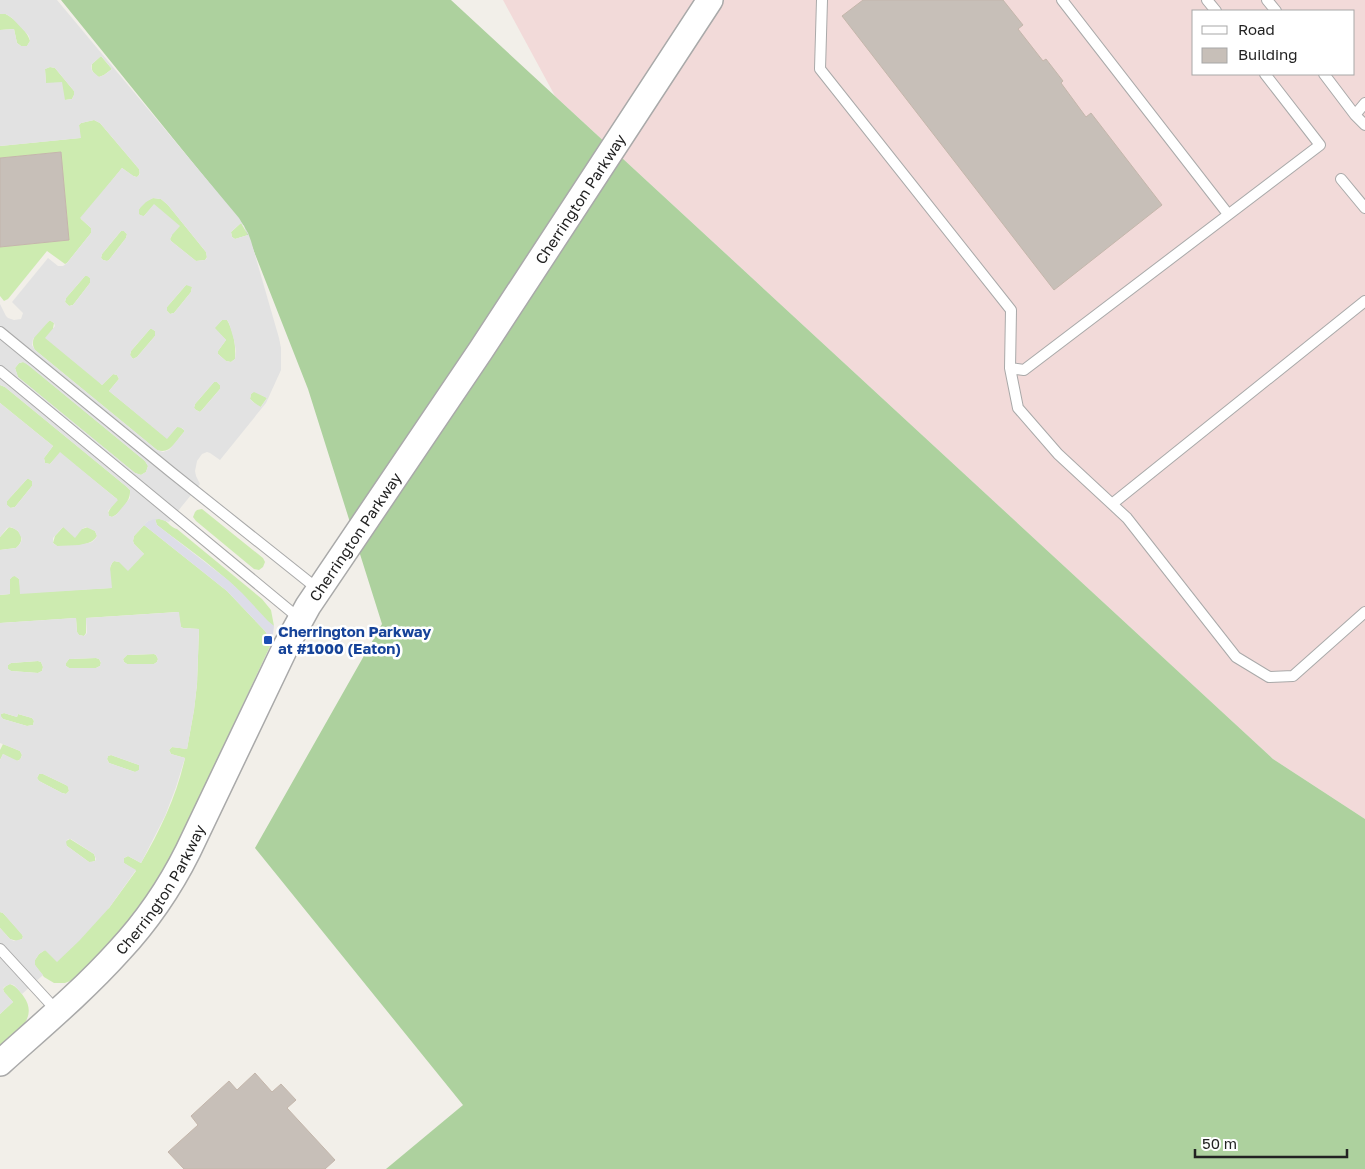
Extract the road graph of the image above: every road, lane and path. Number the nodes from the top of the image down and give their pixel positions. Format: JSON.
{"nodes":[{"id":1,"x":710,"y":0,"type":"edge"},
{"id":2,"x":822,"y":0,"type":"edge"},
{"id":3,"x":1062,"y":0,"type":"edge"},
{"id":4,"x":1207,"y":0,"type":"edge"},
{"id":5,"x":1267,"y":0,"type":"edge"},
{"id":6,"x":1215,"y":10,"type":"edge"},
{"id":7,"x":1275,"y":10,"type":"edge"},
{"id":8,"x":1266,"y":75,"type":"edge"},
{"id":9,"x":1325,"y":75,"type":"edge"},
{"id":10,"x":1365,"y":103,"type":"edge"},
{"id":11,"x":1355,"y":115,"type":"junction"},
{"id":12,"x":1365,"y":125,"type":"edge"},
{"id":13,"x":1341,"y":179,"type":"dead end"},
{"id":14,"x":1365,"y":208,"type":"edge"},
{"id":15,"x":1228,"y":214,"type":"junction"},
{"id":16,"x":1365,"y":301,"type":"edge"},
{"id":17,"x":0,"y":332,"type":"edge"},
{"id":18,"x":1010,"y":368,"type":"junction"},
{"id":19,"x":0,"y":372,"type":"edge"},
{"id":20,"x":1112,"y":504,"type":"junction"},
{"id":21,"x":319,"y":590,"type":"junction"},
{"id":22,"x":1365,"y":612,"type":"edge"},
{"id":23,"x":301,"y":619,"type":"junction"},
{"id":24,"x":0,"y":949,"type":"edge"},
{"id":25,"x":57,"y":1011,"type":"junction"},
{"id":26,"x":0,"y":1063,"type":"edge"}],
"edges":[{"from":1,"to":21,"type":"street","name":"Cherrington Parkway"},
{"from":2,"to":18,"type":"lane"},
{"from":3,"to":15,"type":"lane"},
{"from":4,"to":6,"type":"lane"},
{"from":5,"to":7,"type":"lane"},
{"from":8,"to":15,"type":"lane"},
{"from":9,"to":11,"type":"lane"},
{"from":10,"to":11,"type":"lane"},
{"from":11,"to":12,"type":"lane"},
{"from":13,"to":14,"type":"lane"},
{"from":15,"to":18,"type":"lane"},
{"from":16,"to":20,"type":"lane"},
{"from":17,"to":21,"type":"lane"},
{"from":18,"to":20,"type":"lane"},
{"from":19,"to":23,"type":"lane"},
{"from":20,"to":22,"type":"lane"},
{"from":21,"to":23,"type":"street","name":"Cherrington Parkway"},
{"from":23,"to":25,"type":"street","name":"Cherrington Parkway"},
{"from":24,"to":25,"type":"lane"},
{"from":25,"to":26,"type":"street","name":"Cherrington Parkway"}]}
